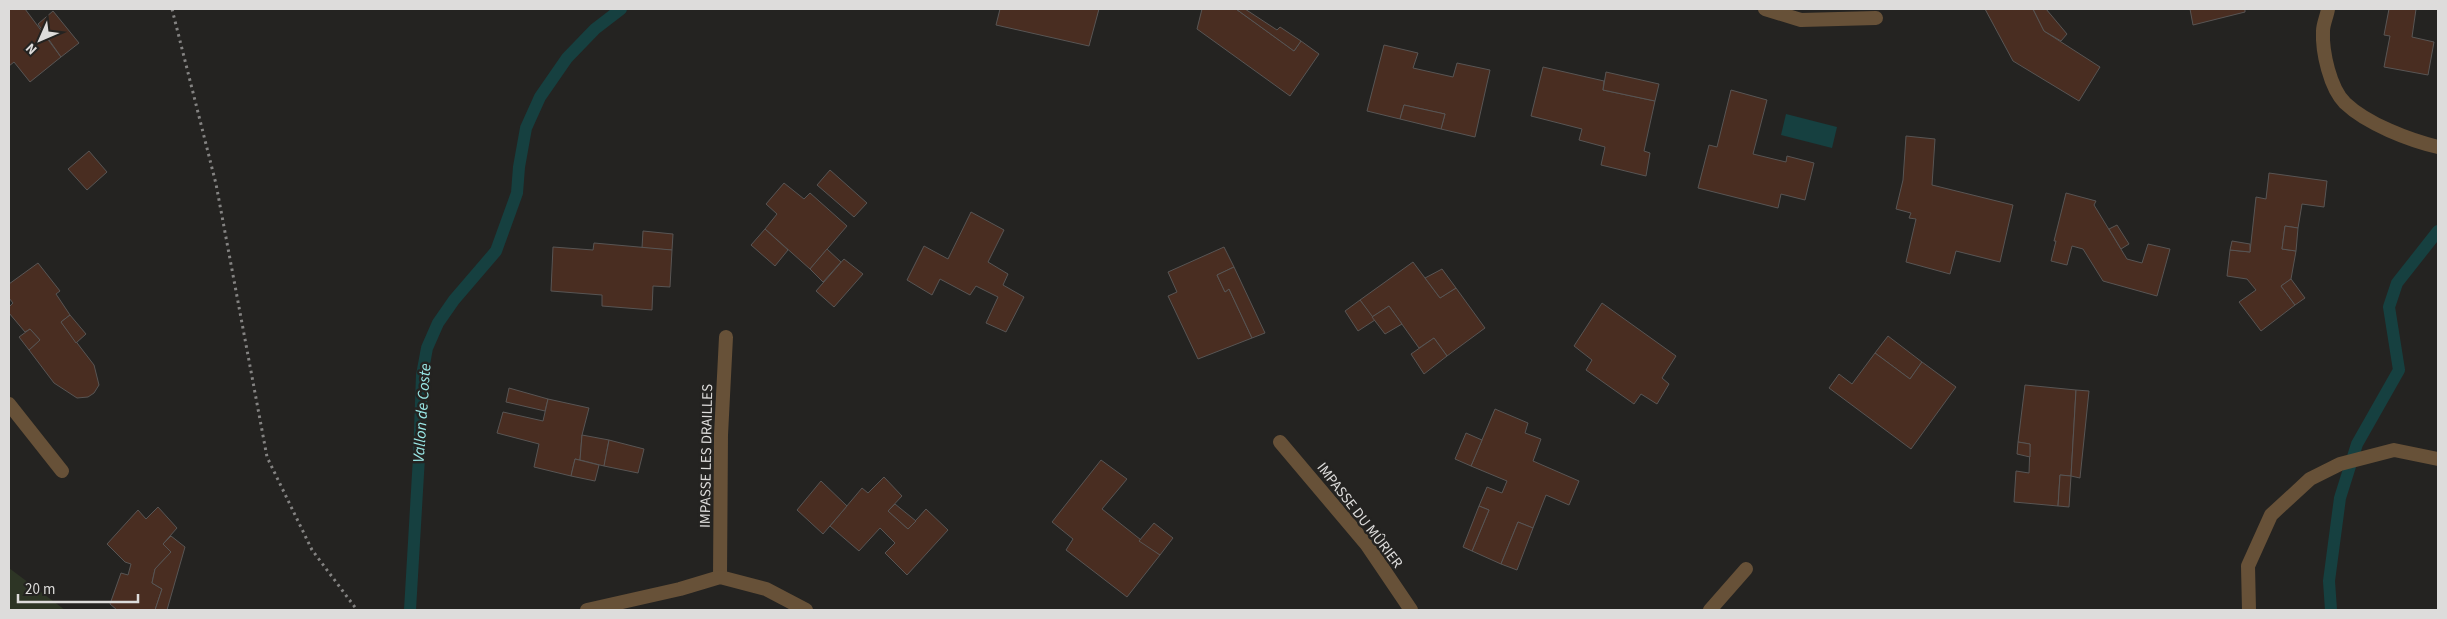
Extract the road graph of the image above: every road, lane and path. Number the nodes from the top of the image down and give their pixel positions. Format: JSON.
{"nodes":[{"id":1,"x":172,"y":9,"type":"edge"},
{"id":2,"x":1765,"y":9,"type":"edge"},
{"id":3,"x":2328,"y":9,"type":"edge"},
{"id":4,"x":1876,"y":18,"type":"dead end"},
{"id":5,"x":2438,"y":147,"type":"edge"},
{"id":6,"x":726,"y":337,"type":"dead end"},
{"id":7,"x":9,"y":404,"type":"edge"},
{"id":8,"x":1280,"y":442,"type":"dead end"},
{"id":9,"x":2438,"y":459,"type":"edge"},
{"id":10,"x":62,"y":471,"type":"dead end"},
{"id":11,"x":1746,"y":569,"type":"dead end"},
{"id":12,"x":720,"y":577,"type":"junction"},
{"id":13,"x":357,"y":610,"type":"edge"},
{"id":14,"x":587,"y":610,"type":"edge"},
{"id":15,"x":806,"y":610,"type":"edge"},
{"id":16,"x":1411,"y":610,"type":"edge"},
{"id":17,"x":1710,"y":610,"type":"edge"},
{"id":18,"x":2249,"y":610,"type":"edge"}],
"edges":[{"from":1,"to":13,"type":"path"},
{"from":2,"to":4,"type":"street"},
{"from":3,"to":5,"type":"street"},
{"from":6,"to":12,"type":"street","name":"IMPASSE LES DRAILLES"},
{"from":7,"to":10,"type":"street"},
{"from":8,"to":16,"type":"street","name":"IMPASSE DU MÛRIER"},
{"from":9,"to":18,"type":"street"},
{"from":11,"to":17,"type":"street"},
{"from":12,"to":14,"type":"street"},
{"from":12,"to":15,"type":"street"}]}
